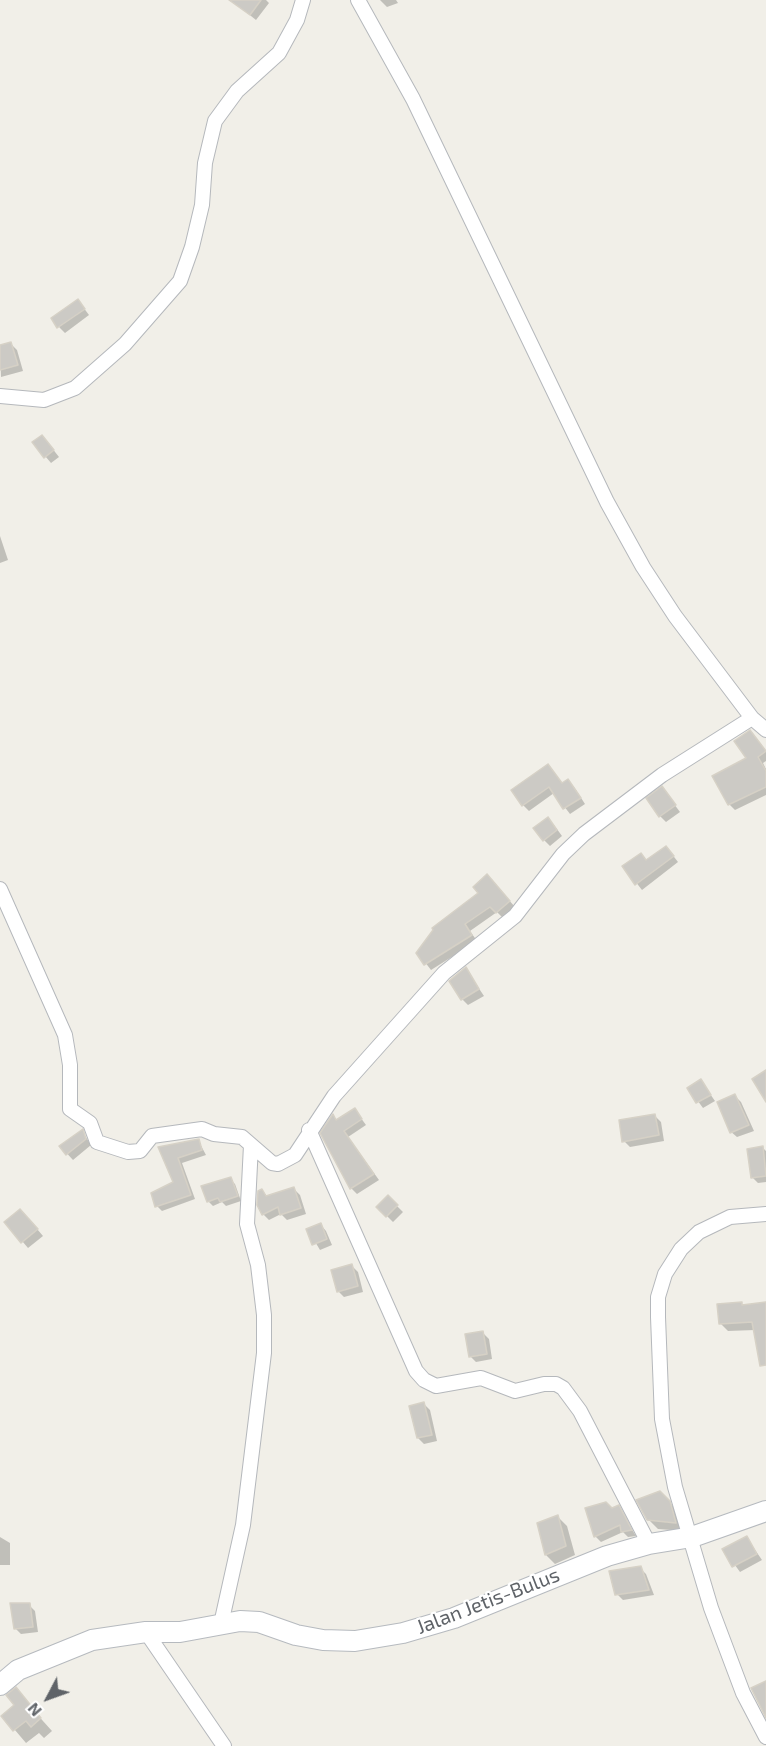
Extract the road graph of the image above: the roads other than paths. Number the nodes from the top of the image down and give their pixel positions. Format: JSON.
{"nodes":[{"id":1,"x":303,"y":0,"type":"edge"},
{"id":2,"x":358,"y":0,"type":"edge"},
{"id":3,"x":0,"y":396,"type":"edge"},
{"id":4,"x":761,"y":724,"type":"edge"},
{"id":5,"x":0,"y":890,"type":"edge"},
{"id":6,"x":309,"y":1130,"type":"junction"},
{"id":7,"x":251,"y":1145,"type":"junction"},
{"id":8,"x":766,"y":1214,"type":"edge"},
{"id":9,"x":766,"y":1511,"type":"edge"},
{"id":10,"x":692,"y":1537,"type":"junction"},
{"id":11,"x":649,"y":1544,"type":"junction"},
{"id":12,"x":221,"y":1624,"type":"junction"},
{"id":13,"x":146,"y":1632,"type":"junction"},
{"id":14,"x":0,"y":1685,"type":"edge"},
{"id":15,"x":766,"y":1737,"type":"edge"},
{"id":16,"x":224,"y":1746,"type":"edge"}],
"edges":[{"from":1,"to":3,"type":"street"},
{"from":2,"to":4,"type":"street"},
{"from":4,"to":6,"type":"street"},
{"from":5,"to":7,"type":"street"},
{"from":6,"to":7,"type":"street"},
{"from":6,"to":11,"type":"street"},
{"from":7,"to":12,"type":"street"},
{"from":8,"to":10,"type":"street"},
{"from":9,"to":10,"type":"street","name":"Jalan Jetis-Bulus"},
{"from":10,"to":11,"type":"street","name":"Jalan Jetis-Bulus"},
{"from":10,"to":15,"type":"street"},
{"from":11,"to":12,"type":"street","name":"Jalan Jetis-Bulus"},
{"from":12,"to":13,"type":"street","name":"Jalan Jetis-Bulus"},
{"from":13,"to":14,"type":"street","name":"Jalan Jetis-Bulus"},
{"from":13,"to":16,"type":"street"}]}
